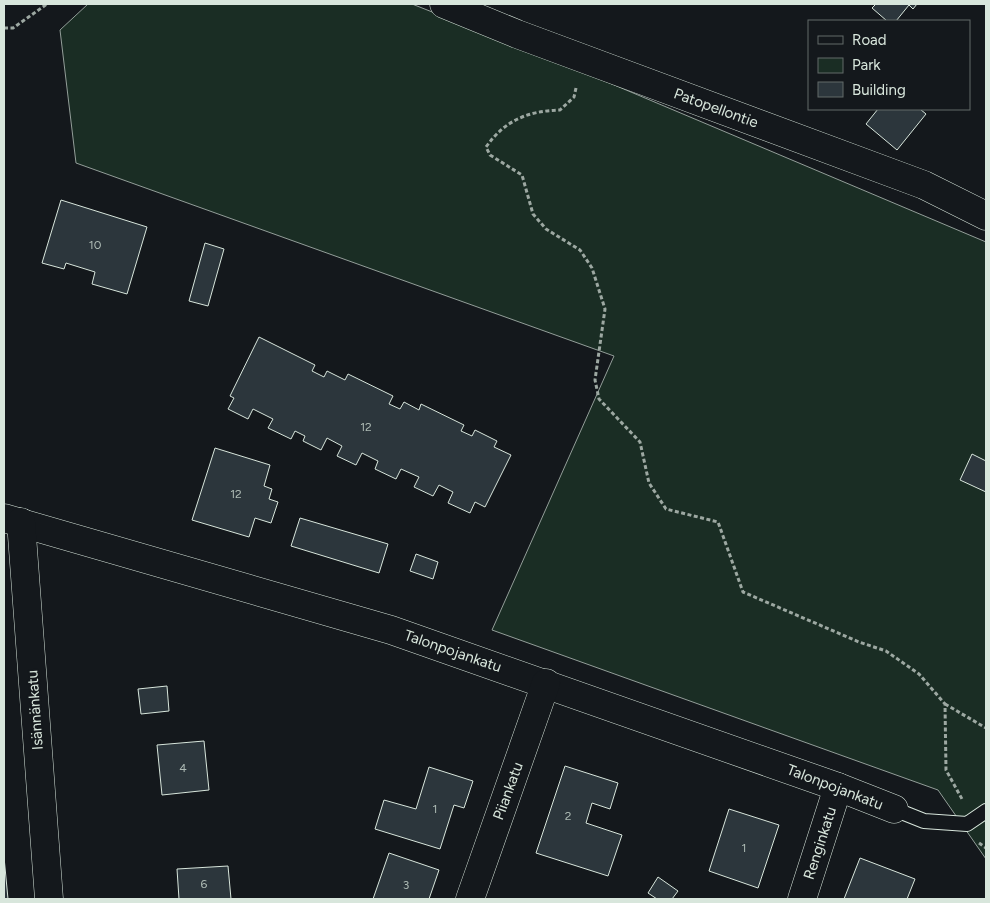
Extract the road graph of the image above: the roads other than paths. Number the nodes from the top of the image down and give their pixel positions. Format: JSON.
{"nodes":[{"id":1,"x":444,"y":4,"type":"edge"},
{"id":2,"x":986,"y":216,"type":"edge"},
{"id":3,"x":12,"y":520,"type":"edge"},
{"id":4,"x":546,"y":684,"type":"junction"},
{"id":5,"x":838,"y":787,"type":"junction"},
{"id":6,"x":894,"y":809,"type":"joint"},
{"id":7,"x":986,"y":811,"type":"edge"},
{"id":8,"x":49,"y":899,"type":"edge"},
{"id":9,"x":470,"y":899,"type":"edge"},
{"id":10,"x":802,"y":899,"type":"edge"}],
"edges":[{"from":1,"to":2,"type":"street","name":"Patopellontie"},
{"from":3,"to":4,"type":"street","name":"Talonpojankatu"},
{"from":3,"to":8,"type":"street","name":"Isännänkatu"},
{"from":4,"to":5,"type":"street","name":"Talonpojankatu"},
{"from":4,"to":9,"type":"street","name":"Piiankatu"},
{"from":5,"to":6,"type":"street","name":"Talonpojankatu"},
{"from":5,"to":10,"type":"street","name":"Renginkatu"},
{"from":6,"to":7,"type":"lane"}]}
